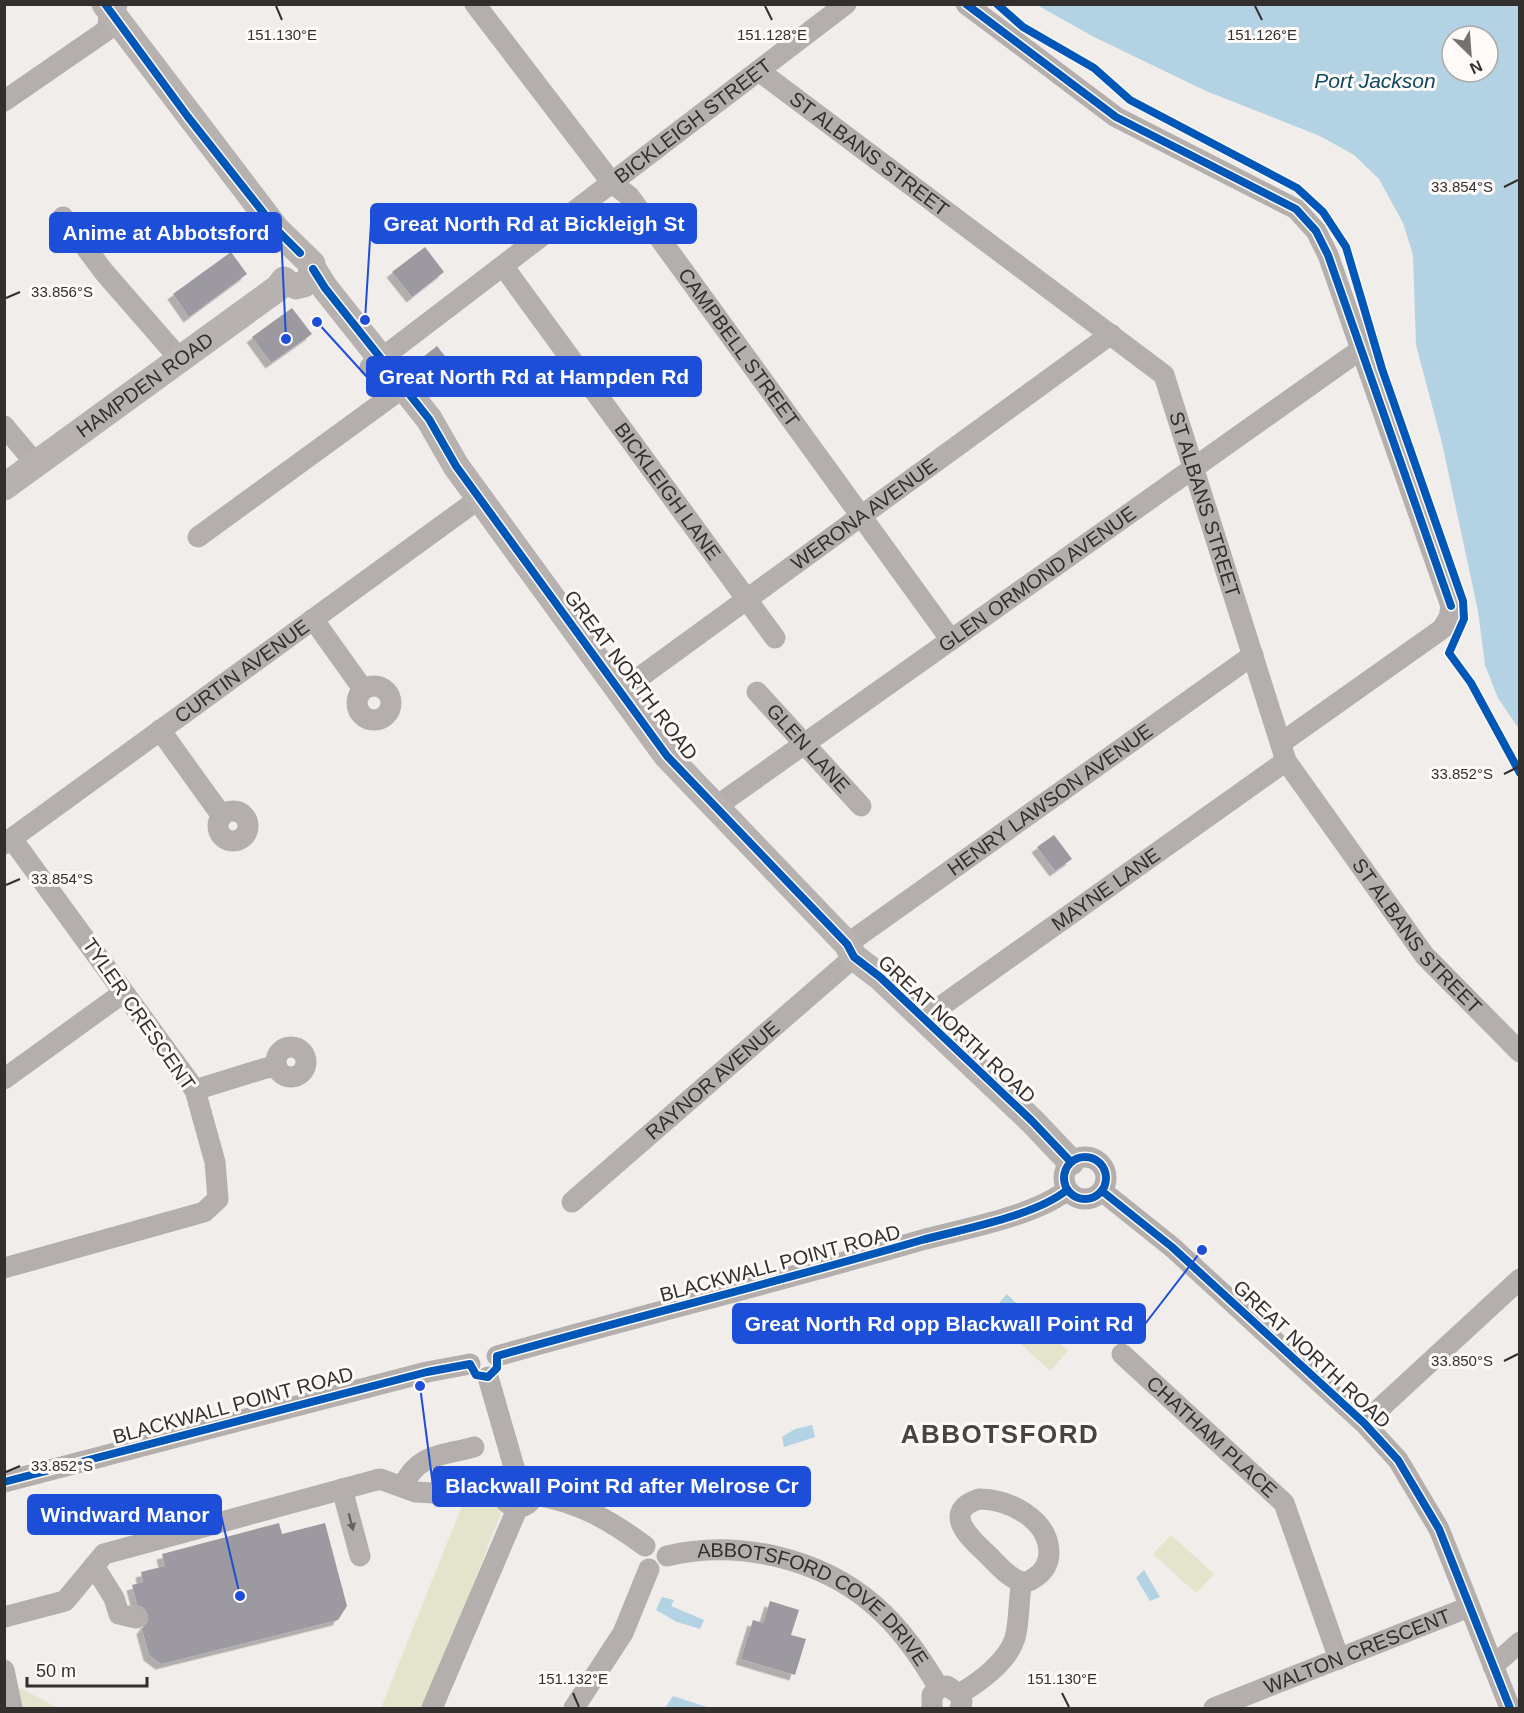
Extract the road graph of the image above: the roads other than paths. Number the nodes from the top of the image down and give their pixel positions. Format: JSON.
{"nodes":[{"id":1,"x":475,"y":4,"type":"edge"},
{"id":2,"x":846,"y":4,"type":"edge"},
{"id":3,"x":966,"y":4,"type":"edge"},
{"id":4,"x":105,"y":11,"type":"edge"},
{"id":5,"x":759,"y":71,"type":"junction"},
{"id":6,"x":4,"y":101,"type":"edge"},
{"id":7,"x":612,"y":183,"type":"junction"},
{"id":8,"x":63,"y":217,"type":"dead end"},
{"id":9,"x":503,"y":266,"type":"junction"},
{"id":10,"x":294,"y":271,"type":"junction"},
{"id":11,"x":1111,"y":334,"type":"junction"},
{"id":12,"x":1360,"y":350,"type":"junction"},
{"id":13,"x":179,"y":358,"type":"junction"},
{"id":14,"x":376,"y":363,"type":"junction"},
{"id":15,"x":399,"y":391,"type":"junction"},
{"id":16,"x":4,"y":426,"type":"edge"},
{"id":17,"x":36,"y":464,"type":"junction"},
{"id":18,"x":1193,"y":468,"type":"junction"},
{"id":19,"x":4,"y":487,"type":"edge"},
{"id":20,"x":480,"y":498,"type":"junction"},
{"id":21,"x":861,"y":516,"type":"junction"},
{"id":22,"x":198,"y":537,"type":"dead end"},
{"id":23,"x":746,"y":600,"type":"junction"},
{"id":24,"x":313,"y":619,"type":"junction"},
{"id":25,"x":775,"y":638,"type":"dead end"},
{"id":26,"x":951,"y":640,"type":"junction"},
{"id":27,"x":1252,"y":655,"type":"junction"},
{"id":28,"x":363,"y":689,"type":"dead end"},
{"id":29,"x":757,"y":692,"type":"dead end"},
{"id":30,"x":618,"y":693,"type":"junction"},
{"id":31,"x":160,"y":730,"type":"junction"},
{"id":32,"x":805,"y":744,"type":"junction"},
{"id":33,"x":1283,"y":752,"type":"junction"},
{"id":34,"x":861,"y":806,"type":"dead end"},
{"id":35,"x":714,"y":808,"type":"junction"},
{"id":36,"x":222,"y":816,"type":"dead end"},
{"id":37,"x":8,"y":841,"type":"edge"},
{"id":38,"x":850,"y":950,"type":"junction"},
{"id":39,"x":123,"y":993,"type":"junction"},
{"id":40,"x":923,"y":1019,"type":"junction"},
{"id":41,"x":1516,"y":1042,"type":"edge"},
{"id":42,"x":277,"y":1067,"type":"dead end"},
{"id":43,"x":4,"y":1079,"type":"edge"},
{"id":44,"x":195,"y":1090,"type":"junction"},
{"id":45,"x":1071,"y":1162,"type":"junction"},
{"id":46,"x":1067,"y":1190,"type":"junction"},
{"id":47,"x":1102,"y":1191,"type":"junction"},
{"id":48,"x":572,"y":1202,"type":"dead end"},
{"id":49,"x":4,"y":1268,"type":"edge"},
{"id":50,"x":1520,"y":1279,"type":"edge"},
{"id":51,"x":1122,"y":1354,"type":"dead end"},
{"id":52,"x":497,"y":1356,"type":"junction"},
{"id":53,"x":470,"y":1364,"type":"junction"},
{"id":54,"x":488,"y":1377,"type":"junction"},
{"id":55,"x":1364,"y":1423,"type":"junction"},
{"id":56,"x":474,"y":1447,"type":"dead end"},
{"id":57,"x":511,"y":1477,"type":"junction"},
{"id":58,"x":4,"y":1482,"type":"edge"},
{"id":59,"x":404,"y":1486,"type":"junction"},
{"id":60,"x":342,"y":1489,"type":"junction"},
{"id":61,"x":526,"y":1501,"type":"junction"},
{"id":62,"x":645,"y":1546,"type":"junction"},
{"id":63,"x":360,"y":1556,"type":"dead end"},
{"id":64,"x":667,"y":1556,"type":"junction"},
{"id":65,"x":94,"y":1566,"type":"junction"},
{"id":66,"x":649,"y":1569,"type":"junction"},
{"id":67,"x":1022,"y":1582,"type":"dead end"},
{"id":68,"x":1470,"y":1607,"type":"junction"},
{"id":69,"x":4,"y":1617,"type":"edge"},
{"id":70,"x":136,"y":1618,"type":"dead end"},
{"id":71,"x":1520,"y":1641,"type":"edge"},
{"id":72,"x":1340,"y":1659,"type":"junction"},
{"id":73,"x":1493,"y":1666,"type":"junction"},
{"id":74,"x":4,"y":1670,"type":"edge"},
{"id":75,"x":939,"y":1688,"type":"junction"},
{"id":76,"x":960,"y":1701,"type":"edge"},
{"id":77,"x":12,"y":1708,"type":"edge"},
{"id":78,"x":432,"y":1708,"type":"edge"},
{"id":79,"x":574,"y":1708,"type":"edge"},
{"id":80,"x":932,"y":1708,"type":"edge"},
{"id":81,"x":1214,"y":1708,"type":"edge"},
{"id":82,"x":1510,"y":1708,"type":"edge"}],
"edges":[{"from":1,"to":7,"type":"street","name":"CAMPBELL STREET"},
{"from":2,"to":5,"type":"street","name":"BICKLEIGH STREET"},
{"from":3,"to":12,"type":"street"},
{"from":4,"to":6,"type":"street"},
{"from":4,"to":10,"type":"main road","name":"GREAT NORTH ROAD"},
{"from":5,"to":7,"type":"street","name":"BICKLEIGH STREET"},
{"from":5,"to":11,"type":"street","name":"ST ALBANS STREET"},
{"from":7,"to":9,"type":"street","name":"BICKLEIGH STREET"},
{"from":7,"to":21,"type":"street","name":"CAMPBELL STREET"},
{"from":8,"to":13,"type":"street"},
{"from":9,"to":14,"type":"street","name":"BICKLEIGH STREET"},
{"from":9,"to":23,"type":"street","name":"BICKLEIGH LANE"},
{"from":10,"to":13,"type":"main road","name":"HAMPDEN ROAD"},
{"from":10,"to":14,"type":"main road","name":"GREAT NORTH ROAD"},
{"from":11,"to":18,"type":"street","name":"ST ALBANS STREET"},
{"from":11,"to":21,"type":"street","name":"WERONA AVENUE"},
{"from":12,"to":18,"type":"street","name":"GLEN ORMOND AVENUE"},
{"from":12,"to":33,"type":"street","name":"MAYNE LANE"},
{"from":13,"to":17,"type":"main road","name":"HAMPDEN ROAD"},
{"from":14,"to":15,"type":"main road","name":"GREAT NORTH ROAD"},
{"from":15,"to":20,"type":"main road","name":"GREAT NORTH ROAD"},
{"from":15,"to":22,"type":"street"},
{"from":16,"to":17,"type":"street"},
{"from":17,"to":19,"type":"main road","name":"HAMPDEN ROAD"},
{"from":18,"to":26,"type":"street","name":"GLEN ORMOND AVENUE"},
{"from":18,"to":27,"type":"street","name":"ST ALBANS STREET"},
{"from":20,"to":24,"type":"street","name":"CURTIN AVENUE"},
{"from":20,"to":30,"type":"main road","name":"GREAT NORTH ROAD"},
{"from":21,"to":23,"type":"street","name":"WERONA AVENUE"},
{"from":21,"to":26,"type":"street","name":"CAMPBELL STREET"},
{"from":23,"to":25,"type":"street","name":"BICKLEIGH LANE"},
{"from":23,"to":30,"type":"street","name":"WERONA AVENUE"},
{"from":24,"to":28,"type":"street"},
{"from":24,"to":31,"type":"street","name":"CURTIN AVENUE"},
{"from":26,"to":32,"type":"street","name":"GLEN ORMOND AVENUE"},
{"from":27,"to":33,"type":"street","name":"ST ALBANS STREET"},
{"from":27,"to":38,"type":"street","name":"HENRY LAWSON AVENUE"},
{"from":29,"to":32,"type":"street","name":"GLEN LANE"},
{"from":30,"to":35,"type":"main road","name":"GREAT NORTH ROAD"},
{"from":31,"to":36,"type":"street"},
{"from":31,"to":37,"type":"street","name":"CURTIN AVENUE"},
{"from":32,"to":34,"type":"street","name":"GLEN LANE"},
{"from":32,"to":35,"type":"street","name":"GLEN ORMOND AVENUE"},
{"from":33,"to":40,"type":"street","name":"MAYNE LANE"},
{"from":33,"to":41,"type":"street","name":"ST ALBANS STREET"},
{"from":35,"to":38,"type":"main road","name":"GREAT NORTH ROAD"},
{"from":37,"to":39,"type":"street","name":"TYLER CRESCENT"},
{"from":38,"to":40,"type":"main road","name":"GREAT NORTH ROAD"},
{"from":38,"to":48,"type":"street","name":"RAYNOR AVENUE"},
{"from":39,"to":43,"type":"street"},
{"from":39,"to":44,"type":"street","name":"TYLER CRESCENT"},
{"from":40,"to":45,"type":"main road","name":"GREAT NORTH ROAD"},
{"from":42,"to":44,"type":"street"},
{"from":44,"to":49,"type":"street","name":"TYLER CRESCENT"},
{"from":45,"to":46,"type":"street"},
{"from":45,"to":47,"type":"street"},
{"from":46,"to":47,"type":"street"},
{"from":46,"to":52,"type":"street","name":"BLACKWALL POINT ROAD"},
{"from":47,"to":55,"type":"street","name":"GREAT NORTH ROAD"},
{"from":50,"to":55,"type":"street"},
{"from":51,"to":72,"type":"street","name":"CHATHAM PLACE"},
{"from":52,"to":53,"type":"street"},
{"from":52,"to":54,"type":"street"},
{"from":53,"to":54,"type":"street"},
{"from":53,"to":58,"type":"street","name":"BLACKWALL POINT ROAD"},
{"from":54,"to":57,"type":"street"},
{"from":55,"to":68,"type":"street","name":"GREAT NORTH ROAD"},
{"from":56,"to":59,"type":"street"},
{"from":57,"to":59,"type":"street"},
{"from":57,"to":61,"type":"street"},
{"from":59,"to":60,"type":"street"},
{"from":60,"to":63,"type":"street","one_way":true},
{"from":60,"to":65,"type":"street"},
{"from":61,"to":62,"type":"street"},
{"from":61,"to":78,"type":"street"},
{"from":62,"to":64,"type":"street"},
{"from":62,"to":66,"type":"street"},
{"from":64,"to":66,"type":"street"},
{"from":64,"to":75,"type":"street","name":"ABBOTSFORD COVE DRIVE"},
{"from":65,"to":69,"type":"street"},
{"from":65,"to":70,"type":"street"},
{"from":66,"to":79,"type":"street"},
{"from":67,"to":76,"type":"street"},
{"from":68,"to":72,"type":"street","name":"WALTON CRESCENT"},
{"from":68,"to":73,"type":"street","name":"GREAT NORTH ROAD"},
{"from":71,"to":73,"type":"street"},
{"from":72,"to":81,"type":"street","name":"WALTON CRESCENT"},
{"from":73,"to":82,"type":"street","name":"GREAT NORTH ROAD"},
{"from":74,"to":77,"type":"street"},
{"from":75,"to":76,"type":"street"},
{"from":75,"to":80,"type":"street"}]}
